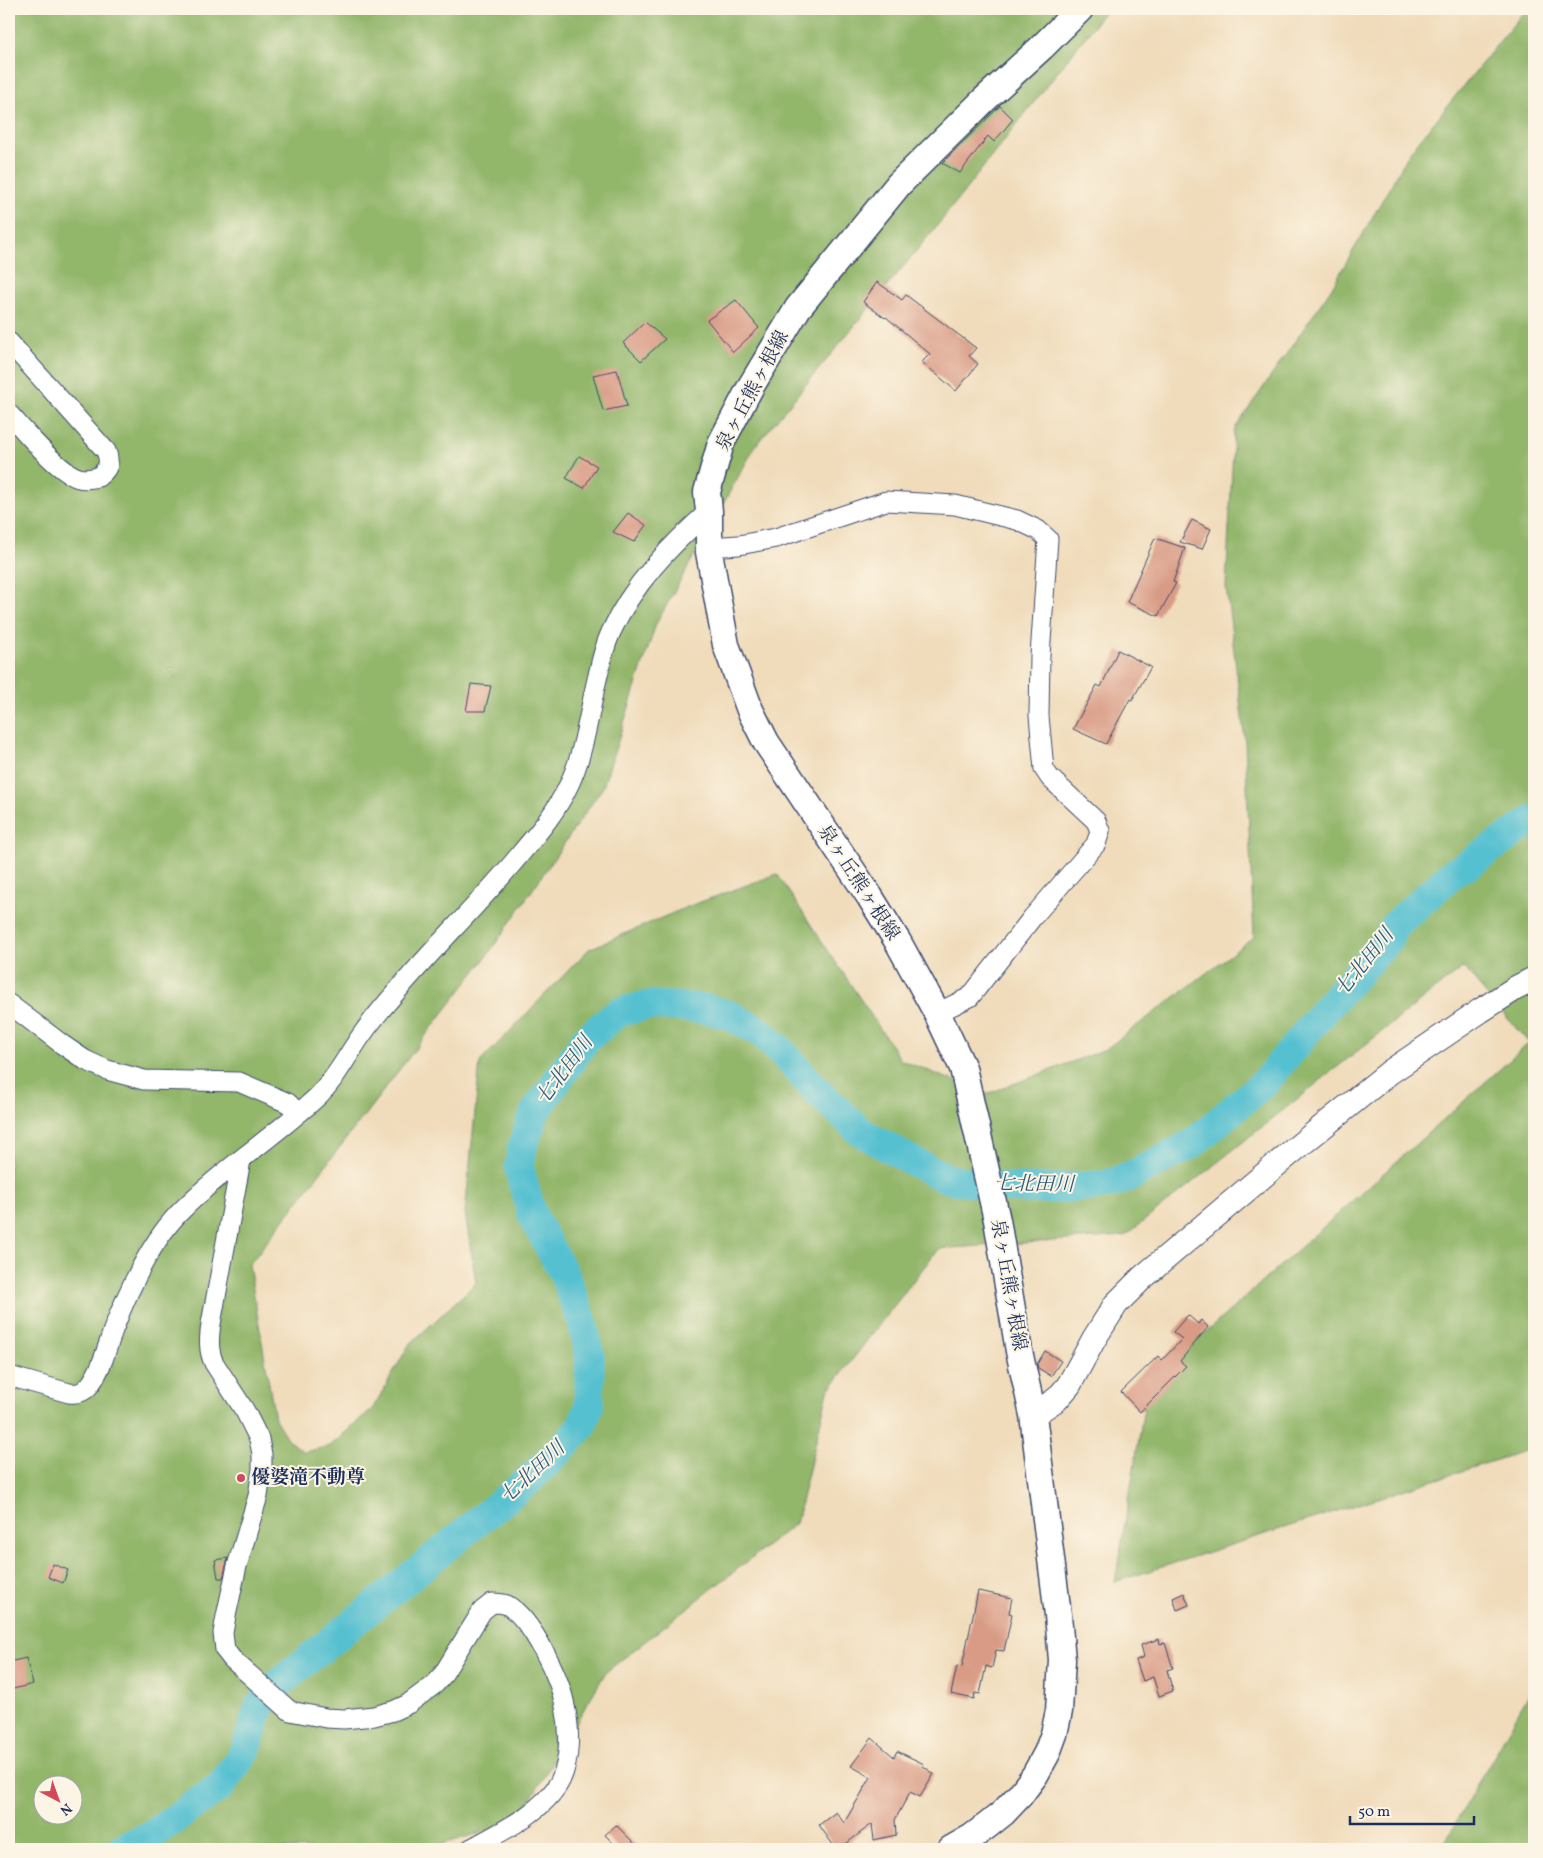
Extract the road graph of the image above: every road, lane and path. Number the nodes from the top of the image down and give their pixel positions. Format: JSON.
{"nodes":[{"id":1,"x":1080,"y":9,"type":"edge"},
{"id":2,"x":9,"y":342,"type":"edge"},
{"id":3,"x":9,"y":414,"type":"edge"},
{"id":4,"x":709,"y":511,"type":"junction"},
{"id":5,"x":709,"y":547,"type":"junction"},
{"id":6,"x":1534,"y":979,"type":"edge"},
{"id":7,"x":9,"y":1004,"type":"edge"},
{"id":8,"x":937,"y":1013,"type":"junction"},
{"id":9,"x":298,"y":1113,"type":"junction"},
{"id":10,"x":241,"y":1160,"type":"junction"},
{"id":11,"x":9,"y":1376,"type":"edge"},
{"id":12,"x":1033,"y":1415,"type":"junction"},
{"id":13,"x":470,"y":1849,"type":"edge"},
{"id":14,"x":951,"y":1849,"type":"edge"}],
"edges":[{"from":1,"to":4,"type":"main road","name":"泉ヶ丘熊ヶ根線"},
{"from":2,"to":3,"type":"street"},
{"from":4,"to":5,"type":"main road","name":"泉ヶ丘熊ヶ根線"},
{"from":4,"to":9,"type":"street"},
{"from":5,"to":8,"type":"main road","name":"泉ヶ丘熊ヶ根線"},
{"from":5,"to":8,"type":"street"},
{"from":6,"to":12,"type":"street"},
{"from":7,"to":9,"type":"street"},
{"from":8,"to":12,"type":"main road","name":"泉ヶ丘熊ヶ根線"},
{"from":9,"to":10,"type":"street"},
{"from":10,"to":11,"type":"street"},
{"from":10,"to":13,"type":"street"},
{"from":12,"to":14,"type":"main road","name":"泉ヶ丘熊ヶ根線"}]}
